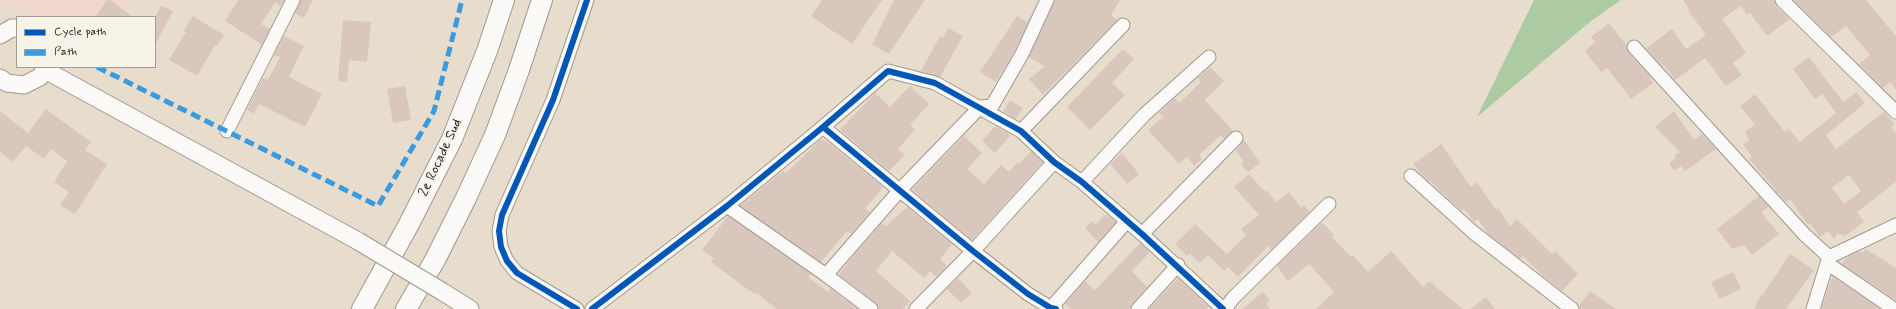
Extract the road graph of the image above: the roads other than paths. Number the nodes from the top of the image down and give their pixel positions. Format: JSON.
{"nodes":[{"id":1,"x":293,"y":0,"type":"edge"},
{"id":2,"x":504,"y":0,"type":"edge"},
{"id":3,"x":542,"y":0,"type":"edge"},
{"id":4,"x":587,"y":0,"type":"edge"},
{"id":5,"x":1047,"y":0,"type":"edge"},
{"id":6,"x":1782,"y":0,"type":"edge"},
{"id":7,"x":1123,"y":25,"type":"dead end"},
{"id":8,"x":16,"y":28,"type":"edge"},
{"id":9,"x":0,"y":35,"type":"edge"},
{"id":10,"x":1634,"y":46,"type":"dead end"},
{"id":11,"x":1209,"y":57,"type":"dead end"},
{"id":12,"x":46,"y":69,"type":"edge"},
{"id":13,"x":0,"y":78,"type":"edge"},
{"id":14,"x":980,"y":107,"type":"junction"},
{"id":15,"x":1896,"y":112,"type":"edge"},
{"id":16,"x":823,"y":127,"type":"junction"},
{"id":17,"x":227,"y":131,"type":"dead end"},
{"id":18,"x":1021,"y":131,"type":"junction"},
{"id":19,"x":1236,"y":138,"type":"dead end"},
{"id":20,"x":1054,"y":162,"type":"junction"},
{"id":21,"x":1411,"y":176,"type":"dead end"},
{"id":22,"x":1082,"y":182,"type":"junction"},
{"id":23,"x":900,"y":190,"type":"junction"},
{"id":24,"x":1329,"y":204,"type":"dead end"},
{"id":25,"x":727,"y":206,"type":"junction"},
{"id":26,"x":1127,"y":221,"type":"junction"},
{"id":27,"x":1896,"y":225,"type":"edge"},
{"id":28,"x":1142,"y":234,"type":"junction"},
{"id":29,"x":973,"y":251,"type":"junction"},
{"id":30,"x":1828,"y":260,"type":"junction"},
{"id":31,"x":1178,"y":265,"type":"junction"},
{"id":32,"x":826,"y":275,"type":"junction"},
{"id":33,"x":362,"y":309,"type":"edge"},
{"id":34,"x":406,"y":309,"type":"edge"},
{"id":35,"x":470,"y":309,"type":"edge"},
{"id":36,"x":577,"y":309,"type":"edge"},
{"id":37,"x":592,"y":309,"type":"edge"},
{"id":38,"x":871,"y":309,"type":"edge"},
{"id":39,"x":916,"y":309,"type":"edge"},
{"id":40,"x":1052,"y":309,"type":"edge"},
{"id":41,"x":1138,"y":309,"type":"edge"},
{"id":42,"x":1224,"y":309,"type":"edge"},
{"id":43,"x":1572,"y":309,"type":"edge"},
{"id":44,"x":1813,"y":309,"type":"edge"},
{"id":45,"x":1894,"y":309,"type":"edge"}],
"edges":[{"from":1,"to":17,"type":"street"},
{"from":2,"to":33,"type":"highway","name":"2e Rocade Sud"},
{"from":3,"to":34,"type":"highway"},
{"from":4,"to":36,"type":"street"},
{"from":5,"to":14,"type":"street"},
{"from":6,"to":15,"type":"street"},
{"from":7,"to":18,"type":"street"},
{"from":8,"to":9,"type":"main road"},
{"from":10,"to":30,"type":"street"},
{"from":11,"to":22,"type":"street"},
{"from":12,"to":13,"type":"main road"},
{"from":12,"to":35,"type":"main road","bridge":true},
{"from":14,"to":16,"type":"street"},
{"from":14,"to":18,"type":"street"},
{"from":14,"to":23,"type":"street"},
{"from":16,"to":23,"type":"street"},
{"from":16,"to":25,"type":"street"},
{"from":18,"to":20,"type":"street"},
{"from":19,"to":28,"type":"street"},
{"from":20,"to":22,"type":"street"},
{"from":20,"to":29,"type":"street"},
{"from":21,"to":43,"type":"street"},
{"from":22,"to":26,"type":"street"},
{"from":23,"to":29,"type":"street"},
{"from":23,"to":32,"type":"street"},
{"from":24,"to":42,"type":"street"},
{"from":25,"to":32,"type":"street"},
{"from":25,"to":37,"type":"street"},
{"from":26,"to":28,"type":"street"},
{"from":26,"to":40,"type":"street"},
{"from":27,"to":30,"type":"street"},
{"from":28,"to":31,"type":"street"},
{"from":29,"to":39,"type":"street"},
{"from":29,"to":40,"type":"street"},
{"from":30,"to":44,"type":"street"},
{"from":30,"to":45,"type":"street"},
{"from":31,"to":41,"type":"street"},
{"from":31,"to":42,"type":"street"},
{"from":32,"to":38,"type":"street"}]}
